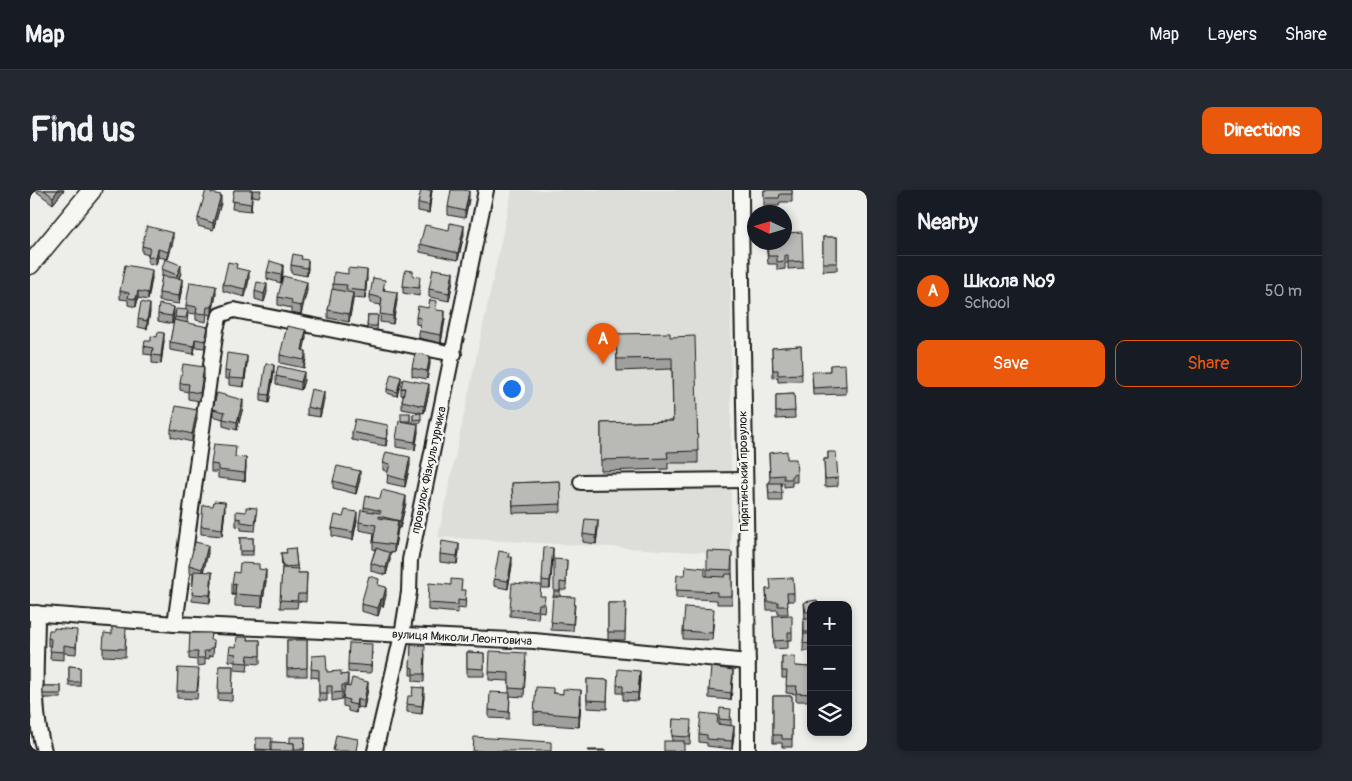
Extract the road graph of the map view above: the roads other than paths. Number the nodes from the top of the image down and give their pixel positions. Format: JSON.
{"nodes":[{"id":1,"x":92,"y":190,"type":"edge"},
{"id":2,"x":486,"y":190,"type":"edge"},
{"id":3,"x":741,"y":190,"type":"edge"},
{"id":4,"x":30,"y":265,"type":"edge"},
{"id":5,"x":454,"y":354,"type":"junction"},
{"id":6,"x":744,"y":480,"type":"junction"},
{"id":7,"x":581,"y":482,"type":"dead end"},
{"id":8,"x":34,"y":613,"type":"edge"},
{"id":9,"x":175,"y":624,"type":"junction"},
{"id":10,"x":402,"y":635,"type":"junction"},
{"id":11,"x":748,"y":662,"type":"junction"},
{"id":12,"x":44,"y":751,"type":"edge"},
{"id":13,"x":375,"y":751,"type":"edge"},
{"id":14,"x":748,"y":751,"type":"edge"}],
"edges":[{"from":1,"to":4,"type":"main road"},
{"from":2,"to":5,"type":"street","name":"провулок Фізкультурника"},
{"from":3,"to":6,"type":"street","name":"Пирятинський провулок"},
{"from":5,"to":9,"type":"street"},
{"from":5,"to":10,"type":"street","name":"провулок Фізкультурника"},
{"from":6,"to":7,"type":"street"},
{"from":6,"to":11,"type":"street","name":"Пирятинський провулок"},
{"from":8,"to":9,"type":"street","name":"вулиця Миколи Леонтовича"},
{"from":8,"to":12,"type":"street"},
{"from":9,"to":10,"type":"street","name":"вулиця Миколи Леонтовича"},
{"from":10,"to":11,"type":"street","name":"вулиця Миколи Леонтовича"},
{"from":10,"to":13,"type":"street","name":"провулок Фізкультурника"},
{"from":11,"to":14,"type":"street","name":"Пирятинський провулок"}]}
